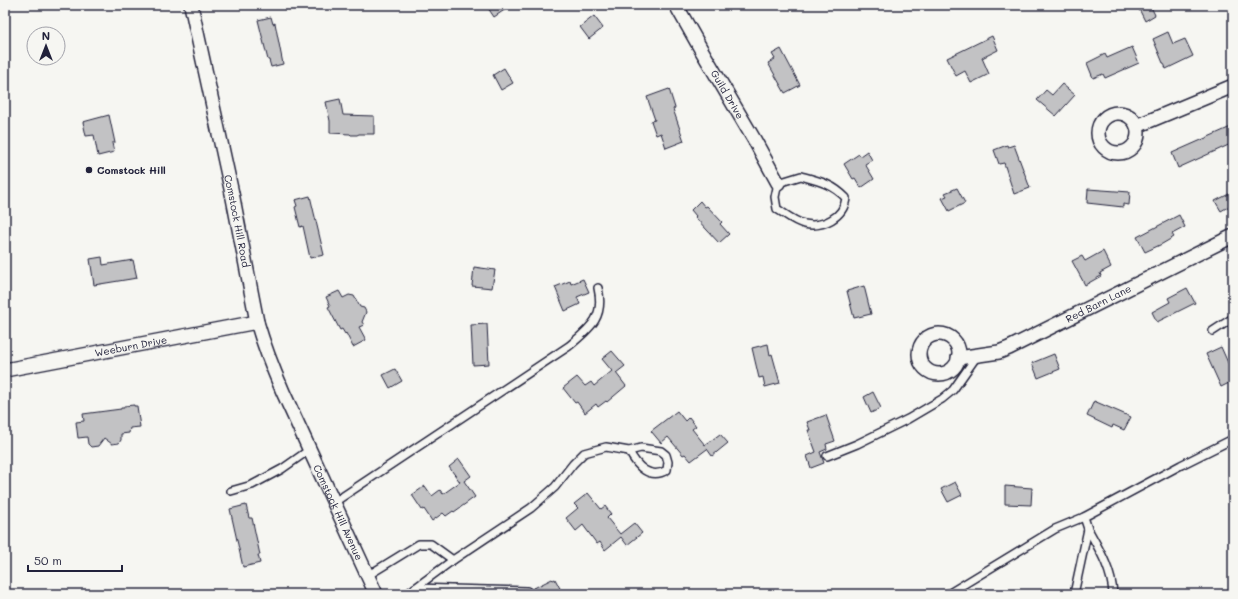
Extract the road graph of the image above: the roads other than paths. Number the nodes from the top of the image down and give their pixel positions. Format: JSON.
{"nodes":[{"id":1,"x":191,"y":5,"type":"edge"},
{"id":2,"x":676,"y":5,"type":"edge"},
{"id":3,"x":1233,"y":86,"type":"edge"},
{"id":4,"x":1137,"y":126,"type":"dead end"},
{"id":5,"x":778,"y":183,"type":"junction"},
{"id":6,"x":1233,"y":236,"type":"edge"},
{"id":7,"x":598,"y":288,"type":"dead end"},
{"id":8,"x":1233,"y":318,"type":"edge"},
{"id":9,"x":257,"y":322,"type":"junction"},
{"id":10,"x":1213,"y":331,"type":"dead end"},
{"id":11,"x":977,"y":356,"type":"junction"},
{"id":12,"x":958,"y":358,"type":"dead end"},
{"id":13,"x":5,"y":370,"type":"edge"},
{"id":14,"x":300,"y":432,"type":"joint"},
{"id":15,"x":1233,"y":439,"type":"edge"},
{"id":16,"x":309,"y":450,"type":"junction"},
{"id":17,"x":629,"y":451,"type":"junction"},
{"id":18,"x":827,"y":456,"type":"dead end"},
{"id":19,"x":231,"y":491,"type":"dead end"},
{"id":20,"x":333,"y":503,"type":"junction"},
{"id":21,"x":1084,"y":517,"type":"junction"},
{"id":22,"x":1088,"y":529,"type":"junction"},
{"id":23,"x":452,"y":560,"type":"junction"},
{"id":24,"x":367,"y":576,"type":"junction"},
{"id":25,"x":416,"y":588,"type":"junction"},
{"id":26,"x":527,"y":591,"type":"dead end"},
{"id":27,"x":1075,"y":593,"type":"edge"},
{"id":28,"x":376,"y":594,"type":"edge"},
{"id":29,"x":407,"y":594,"type":"edge"},
{"id":30,"x":948,"y":594,"type":"edge"},
{"id":31,"x":1113,"y":594,"type":"edge"}],
"edges":[{"from":1,"to":9,"type":"street","name":"Comstock Hill Road"},
{"from":2,"to":5,"type":"street","name":"Guild Drive"},
{"from":3,"to":4,"type":"street"},
{"from":5,"to":5,"type":"lane"},
{"from":6,"to":11,"type":"street","name":"Red Barn Lane"},
{"from":7,"to":20,"type":"lane"},
{"from":8,"to":10,"type":"lane"},
{"from":9,"to":13,"type":"street","name":"Weeburn Drive"},
{"from":9,"to":14,"type":"street","name":"Comstock Hill Road"},
{"from":11,"to":12,"type":"street","name":"Red Barn Lane"},
{"from":11,"to":18,"type":"lane"},
{"from":14,"to":16,"type":"street","name":"Comstock Hill Avenue"},
{"from":15,"to":21,"type":"lane"},
{"from":16,"to":19,"type":"lane"},
{"from":16,"to":20,"type":"street","name":"Comstock Hill Avenue"},
{"from":17,"to":17,"type":"lane"},
{"from":17,"to":23,"type":"lane"},
{"from":20,"to":24,"type":"street","name":"Comstock Hill Avenue"},
{"from":21,"to":22,"type":"lane"},
{"from":21,"to":30,"type":"lane"},
{"from":22,"to":27,"type":"lane"},
{"from":22,"to":31,"type":"lane"},
{"from":23,"to":24,"type":"lane"},
{"from":23,"to":25,"type":"lane"},
{"from":24,"to":28,"type":"street","name":"Comstock Hill Avenue"},
{"from":25,"to":26,"type":"lane"},
{"from":25,"to":29,"type":"lane"}]}
